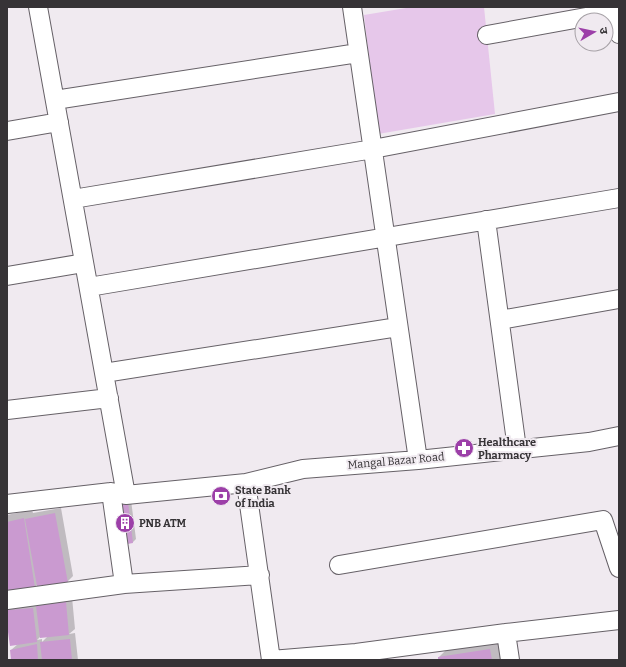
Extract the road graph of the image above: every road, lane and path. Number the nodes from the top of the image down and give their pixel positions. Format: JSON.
{"nodes":[{"id":1,"x":38,"y":7,"type":"edge"},
{"id":2,"x":352,"y":7,"type":"edge"},
{"id":3,"x":616,"y":10,"type":"edge"},
{"id":4,"x":619,"y":34,"type":"edge"},
{"id":5,"x":487,"y":35,"type":"dead end"},
{"id":6,"x":358,"y":53,"type":"junction"},
{"id":7,"x":55,"y":100,"type":"junction"},
{"id":8,"x":619,"y":102,"type":"edge"},
{"id":9,"x":59,"y":122,"type":"junction"},
{"id":10,"x":7,"y":131,"type":"edge"},
{"id":11,"x":373,"y":150,"type":"junction"},
{"id":12,"x":619,"y":198,"type":"edge"},
{"id":13,"x":73,"y":199,"type":"junction"},
{"id":14,"x":486,"y":220,"type":"junction"},
{"id":15,"x":385,"y":237,"type":"junction"},
{"id":16,"x":84,"y":262,"type":"junction"},
{"id":17,"x":7,"y":276,"type":"edge"},
{"id":18,"x":89,"y":287,"type":"junction"},
{"id":19,"x":619,"y":299,"type":"edge"},
{"id":20,"x":500,"y":320,"type":"junction"},
{"id":21,"x":398,"y":327,"type":"junction"},
{"id":22,"x":104,"y":373,"type":"junction"},
{"id":23,"x":109,"y":398,"type":"junction"},
{"id":24,"x":7,"y":410,"type":"edge"},
{"id":25,"x":619,"y":436,"type":"edge"},
{"id":26,"x":518,"y":449,"type":"junction"},
{"id":27,"x":418,"y":460,"type":"junction"},
{"id":28,"x":246,"y":483,"type":"junction"},
{"id":29,"x":119,"y":494,"type":"junction"},
{"id":30,"x":7,"y":504,"type":"edge"},
{"id":31,"x":339,"y":565,"type":"dead end"},
{"id":32,"x":619,"y":568,"type":"edge"},
{"id":33,"x":260,"y":575,"type":"junction"},
{"id":34,"x":124,"y":584,"type":"junction"},
{"id":35,"x":7,"y":600,"type":"edge"},
{"id":36,"x":619,"y":620,"type":"edge"},
{"id":37,"x":506,"y":633,"type":"junction"},
{"id":38,"x":271,"y":660,"type":"edge"},
{"id":39,"x":510,"y":660,"type":"edge"}],
"edges":[{"from":1,"to":7,"type":"street"},
{"from":2,"to":6,"type":"street"},
{"from":3,"to":4,"type":"street"},
{"from":3,"to":5,"type":"street"},
{"from":6,"to":7,"type":"street"},
{"from":6,"to":11,"type":"street"},
{"from":7,"to":9,"type":"street"},
{"from":8,"to":11,"type":"street"},
{"from":9,"to":10,"type":"street"},
{"from":9,"to":13,"type":"street"},
{"from":11,"to":13,"type":"street"},
{"from":11,"to":15,"type":"street"},
{"from":12,"to":14,"type":"street"},
{"from":13,"to":16,"type":"street"},
{"from":14,"to":15,"type":"street"},
{"from":14,"to":20,"type":"street"},
{"from":15,"to":18,"type":"street"},
{"from":15,"to":21,"type":"street"},
{"from":16,"to":17,"type":"street"},
{"from":16,"to":18,"type":"street"},
{"from":18,"to":22,"type":"street"},
{"from":19,"to":20,"type":"street"},
{"from":20,"to":26,"type":"street"},
{"from":21,"to":22,"type":"street"},
{"from":21,"to":27,"type":"street"},
{"from":22,"to":23,"type":"street"},
{"from":23,"to":24,"type":"street"},
{"from":23,"to":29,"type":"street"},
{"from":25,"to":26,"type":"street","name":"Mangal Bazar Road"},
{"from":26,"to":27,"type":"street","name":"Mangal Bazar Road"},
{"from":27,"to":28,"type":"street","name":"Mangal Bazar Road"},
{"from":28,"to":29,"type":"street","name":"Mangal Bazar Road"},
{"from":28,"to":33,"type":"street"},
{"from":29,"to":30,"type":"street","name":"Mangal Bazar Road"},
{"from":29,"to":34,"type":"street"},
{"from":31,"to":32,"type":"street"},
{"from":33,"to":34,"type":"street"},
{"from":33,"to":38,"type":"street"},
{"from":34,"to":35,"type":"street"},
{"from":36,"to":37,"type":"street"},
{"from":37,"to":38,"type":"street"},
{"from":37,"to":39,"type":"street"}]}
